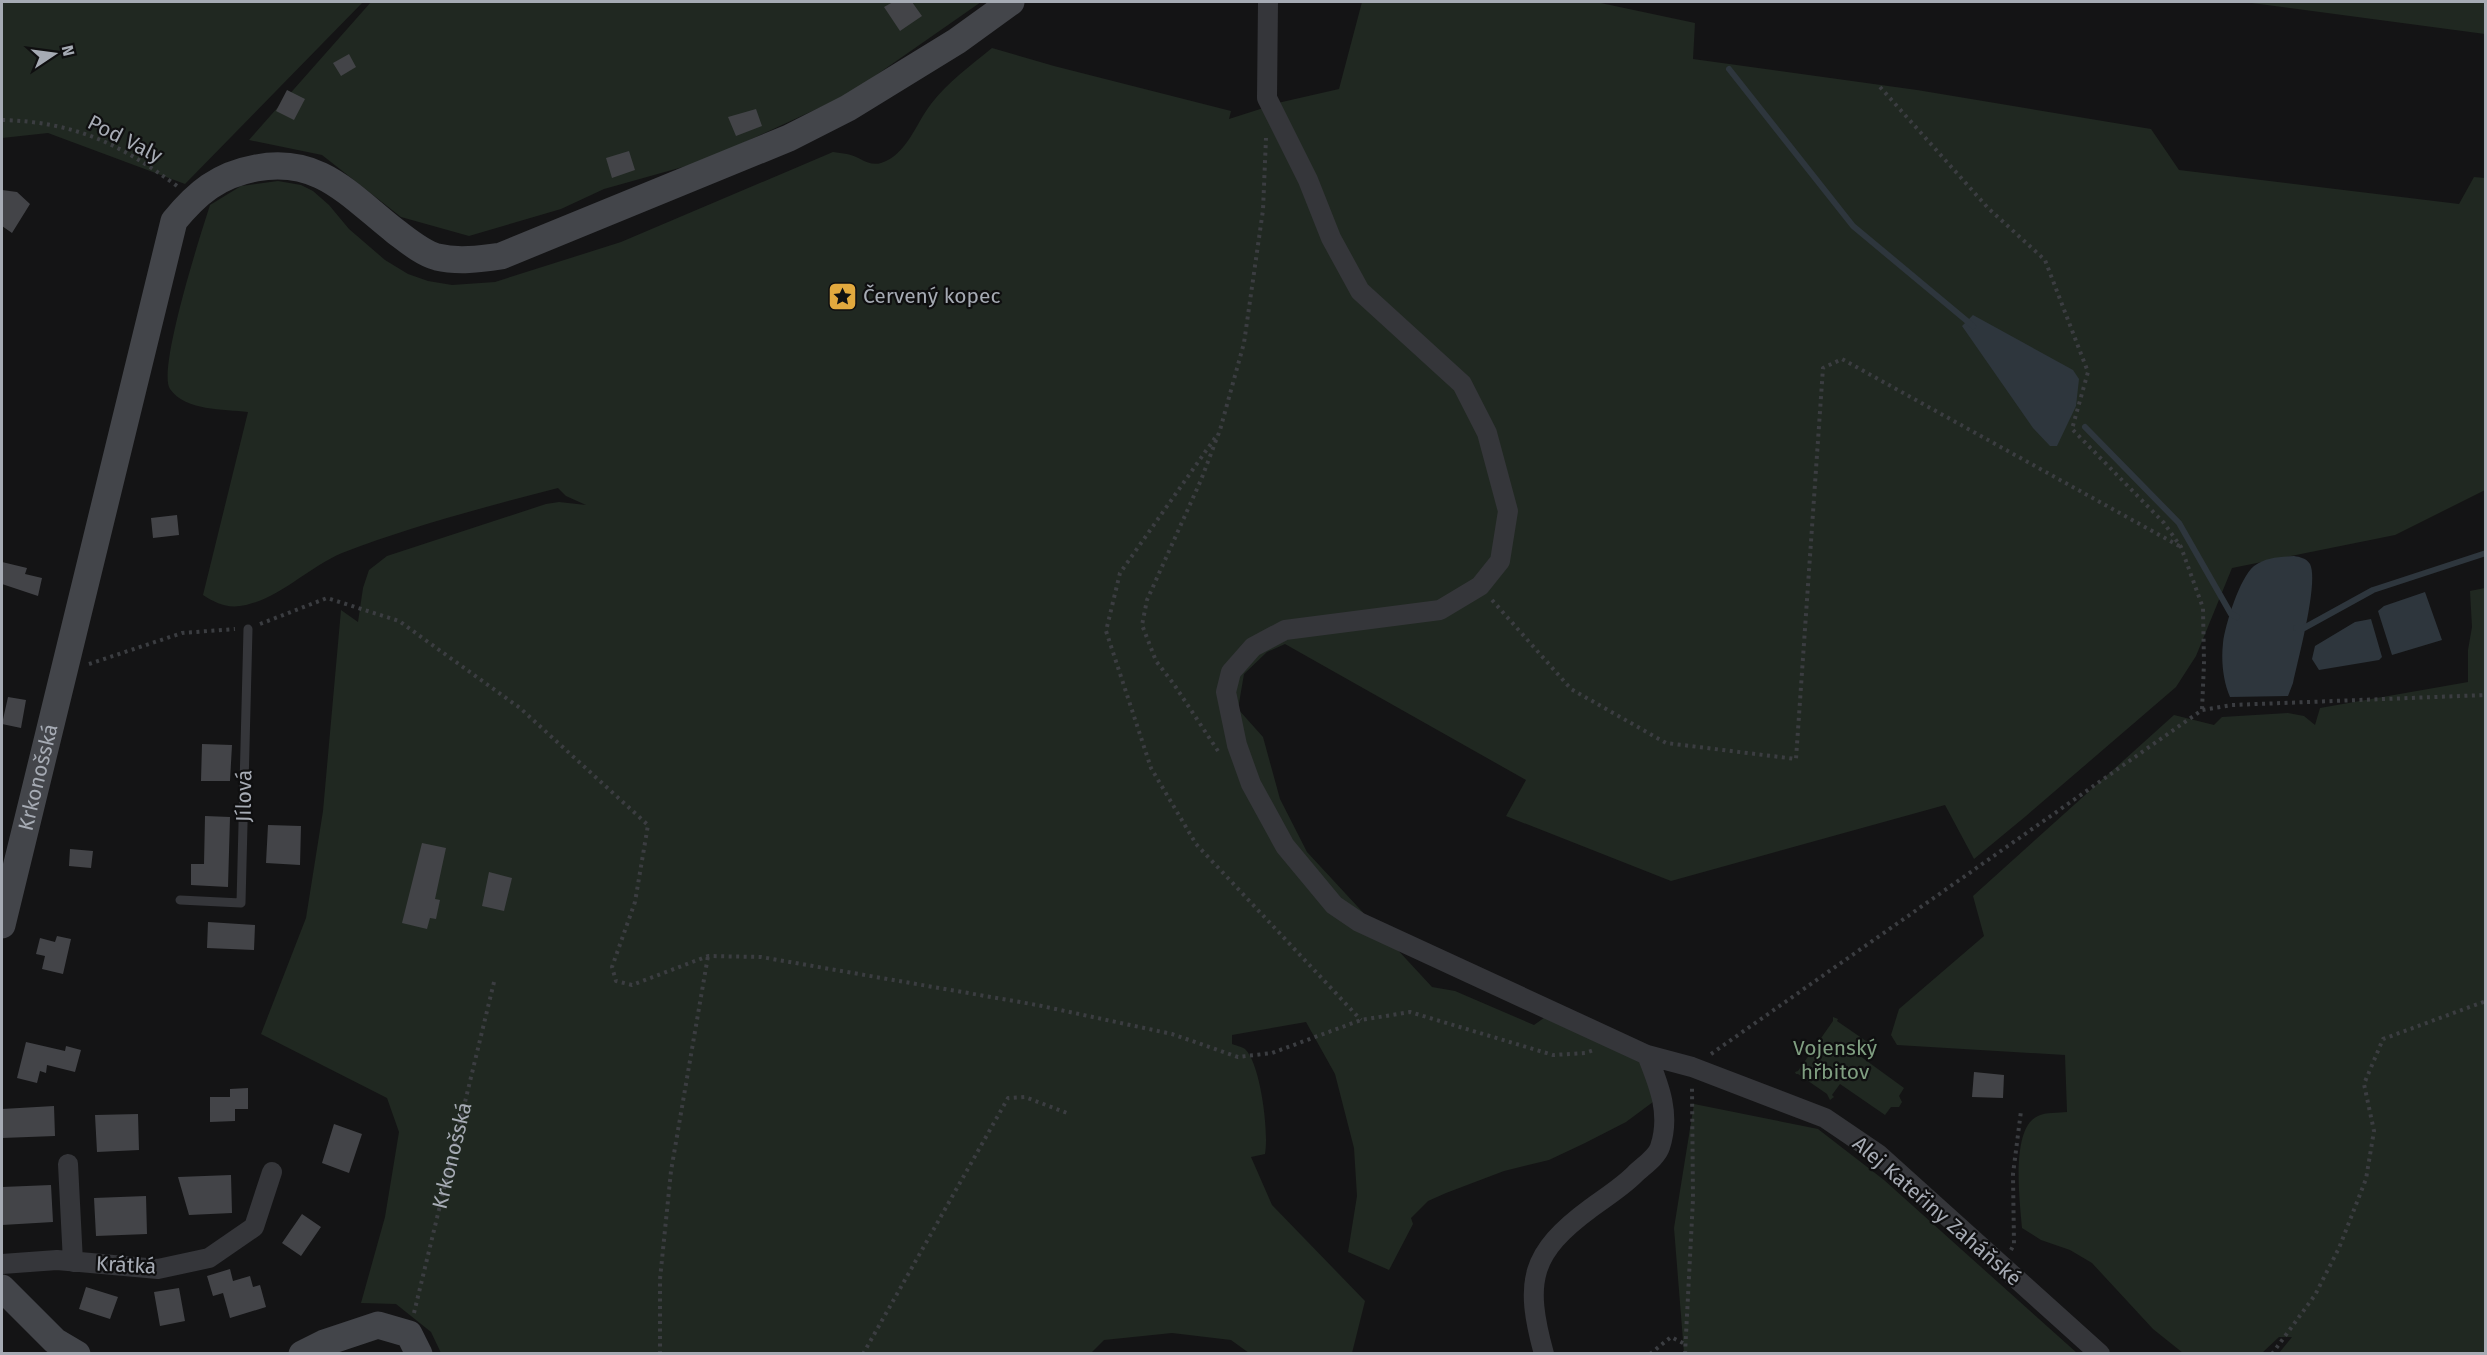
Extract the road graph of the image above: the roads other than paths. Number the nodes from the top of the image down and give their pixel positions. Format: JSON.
{"nodes":[{"id":1,"x":1011,"y":2,"type":"edge"},
{"id":2,"x":1268,"y":2,"type":"edge"},
{"id":3,"x":248,"y":629,"type":"road end"},
{"id":4,"x":180,"y":900,"type":"dead end"},
{"id":5,"x":2,"y":926,"type":"edge"},
{"id":6,"x":1647,"y":1054,"type":"junction"},
{"id":7,"x":68,"y":1164,"type":"dead end"},
{"id":8,"x":272,"y":1172,"type":"dead end"},
{"id":9,"x":73,"y":1262,"type":"junction"},
{"id":10,"x":2,"y":1264,"type":"edge"},
{"id":11,"x":2,"y":1288,"type":"edge"},
{"id":12,"x":414,"y":1344,"type":"edge"},
{"id":13,"x":77,"y":1353,"type":"edge"},
{"id":14,"x":302,"y":1353,"type":"edge"},
{"id":15,"x":1544,"y":1353,"type":"edge"},
{"id":16,"x":2100,"y":1353,"type":"edge"}],
"edges":[{"from":1,"to":5,"type":"street","name":"Krkonošská"},
{"from":2,"to":6,"type":"street","name":"Alej Kateřiny Zaháňské"},
{"from":3,"to":4,"type":"lane","name":"Jílová"},
{"from":6,"to":15,"type":"street"},
{"from":6,"to":16,"type":"street","name":"Alej Kateřiny Zaháňské"},
{"from":7,"to":9,"type":"street","name":"Krátká"},
{"from":8,"to":9,"type":"street","name":"Krátká"},
{"from":9,"to":10,"type":"street","name":"Krátká"},
{"from":11,"to":13,"type":"street"},
{"from":12,"to":14,"type":"street"}]}
